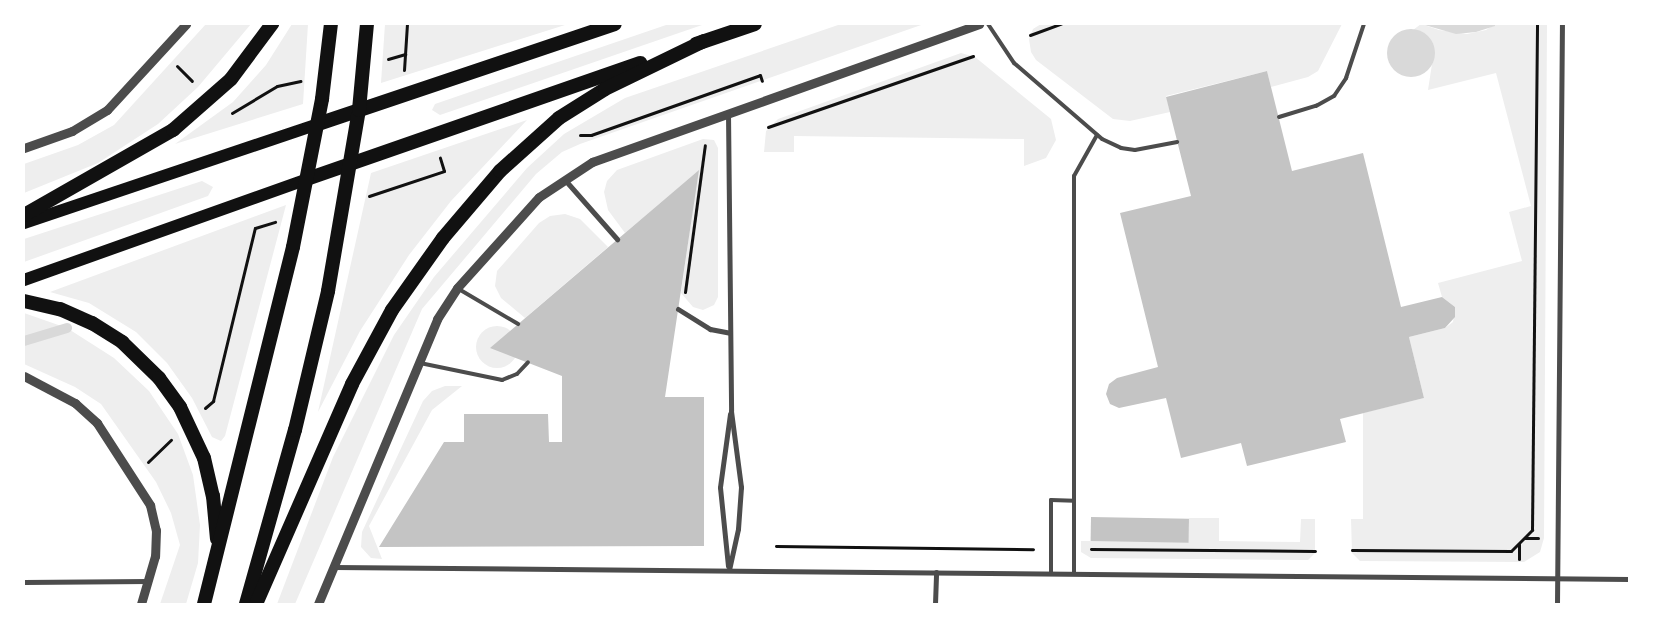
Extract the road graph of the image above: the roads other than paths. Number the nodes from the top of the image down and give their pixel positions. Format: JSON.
{"nodes":[{"id":1,"x":186,"y":24,"type":"edge"},
{"id":2,"x":272,"y":24,"type":"edge"},
{"id":3,"x":331,"y":24,"type":"edge"},
{"id":4,"x":367,"y":24,"type":"edge"},
{"id":5,"x":615,"y":24,"type":"edge"},
{"id":6,"x":754,"y":24,"type":"edge"},
{"id":7,"x":978,"y":24,"type":"edge"},
{"id":8,"x":988,"y":24,"type":"edge"},
{"id":9,"x":1364,"y":24,"type":"edge"},
{"id":10,"x":1562,"y":24,"type":"edge"},
{"id":11,"x":704,"y":41,"type":"junction"},
{"id":12,"x":359,"y":110,"type":"junction"},
{"id":13,"x":728,"y":112,"type":"junction"},
{"id":14,"x":1279,"y":117,"type":"dead end"},
{"id":15,"x":318,"y":124,"type":"junction"},
{"id":16,"x":1096,"y":135,"type":"junction"},
{"id":17,"x":1177,"y":142,"type":"dead end"},
{"id":18,"x":24,"y":148,"type":"edge"},
{"id":19,"x":351,"y":164,"type":"junction"},
{"id":20,"x":563,"y":178,"type":"junction"},
{"id":21,"x":308,"y":179,"type":"junction"},
{"id":22,"x":24,"y":215,"type":"edge"},
{"id":23,"x":24,"y":222,"type":"edge"},
{"id":24,"x":617,"y":239,"type":"dead end"},
{"id":25,"x":24,"y":280,"type":"edge"},
{"id":26,"x":456,"y":288,"type":"junction"},
{"id":27,"x":24,"y":301,"type":"edge"},
{"id":28,"x":678,"y":309,"type":"dead end"},
{"id":29,"x":518,"y":324,"type":"dead end"},
{"id":30,"x":730,"y":333,"type":"junction"},
{"id":31,"x":528,"y":362,"type":"dead end"},
{"id":32,"x":418,"y":363,"type":"junction"},
{"id":33,"x":24,"y":376,"type":"edge"},
{"id":34,"x":731,"y":411,"type":"junction"},
{"id":35,"x":1074,"y":501,"type":"junction"},
{"id":36,"x":218,"y":554,"type":"junction"},
{"id":37,"x":333,"y":566,"type":"junction"},
{"id":38,"x":729,"y":570,"type":"junction"},
{"id":39,"x":936,"y":572,"type":"junction"},
{"id":40,"x":1051,"y":573,"type":"junction"},
{"id":41,"x":1074,"y":573,"type":"junction"},
{"id":42,"x":1558,"y":578,"type":"junction"},
{"id":43,"x":1629,"y":579,"type":"edge"},
{"id":44,"x":149,"y":581,"type":"junction"},
{"id":45,"x":24,"y":582,"type":"edge"},
{"id":46,"x":141,"y":604,"type":"edge"},
{"id":47,"x":204,"y":604,"type":"edge"},
{"id":48,"x":246,"y":604,"type":"edge"},
{"id":49,"x":256,"y":604,"type":"edge"},
{"id":50,"x":318,"y":604,"type":"edge"},
{"id":51,"x":935,"y":604,"type":"edge"},
{"id":52,"x":1557,"y":604,"type":"edge"}],
"edges":[{"from":1,"to":18,"type":"street"},
{"from":2,"to":22,"type":"highway"},
{"from":3,"to":15,"type":"highway"},
{"from":4,"to":12,"type":"highway"},
{"from":5,"to":12,"type":"highway"},
{"from":6,"to":11,"type":"highway"},
{"from":7,"to":13,"type":"street"},
{"from":8,"to":16,"type":"lane"},
{"from":9,"to":14,"type":"lane"},
{"from":10,"to":42,"type":"street"},
{"from":11,"to":19,"type":"highway"},
{"from":11,"to":49,"type":"highway"},
{"from":12,"to":15,"type":"highway"},
{"from":12,"to":19,"type":"highway"},
{"from":13,"to":20,"type":"street"},
{"from":13,"to":30,"type":"street"},
{"from":15,"to":21,"type":"highway"},
{"from":15,"to":23,"type":"main road"},
{"from":16,"to":17,"type":"lane"},
{"from":16,"to":35,"type":"lane"},
{"from":19,"to":21,"type":"highway"},
{"from":19,"to":48,"type":"highway"},
{"from":20,"to":24,"type":"street"},
{"from":20,"to":26,"type":"street"},
{"from":21,"to":25,"type":"main road"},
{"from":21,"to":36,"type":"highway"},
{"from":26,"to":29,"type":"lane"},
{"from":26,"to":32,"type":"street"},
{"from":27,"to":36,"type":"highway"},
{"from":28,"to":30,"type":"street"},
{"from":30,"to":34,"type":"street"},
{"from":31,"to":32,"type":"lane"},
{"from":32,"to":37,"type":"street"},
{"from":33,"to":44,"type":"street"},
{"from":34,"to":38,"type":"street"},
{"from":34,"to":38,"type":"street"},
{"from":35,"to":40,"type":"lane"},
{"from":35,"to":41,"type":"lane"},
{"from":36,"to":47,"type":"highway"},
{"from":37,"to":38,"type":"street"},
{"from":37,"to":50,"type":"street"},
{"from":38,"to":39,"type":"street"},
{"from":39,"to":40,"type":"street"},
{"from":39,"to":51,"type":"street"},
{"from":40,"to":41,"type":"street"},
{"from":41,"to":42,"type":"street"},
{"from":42,"to":43,"type":"street"},
{"from":42,"to":52,"type":"street"},
{"from":44,"to":45,"type":"street"},
{"from":44,"to":46,"type":"street"}]}
